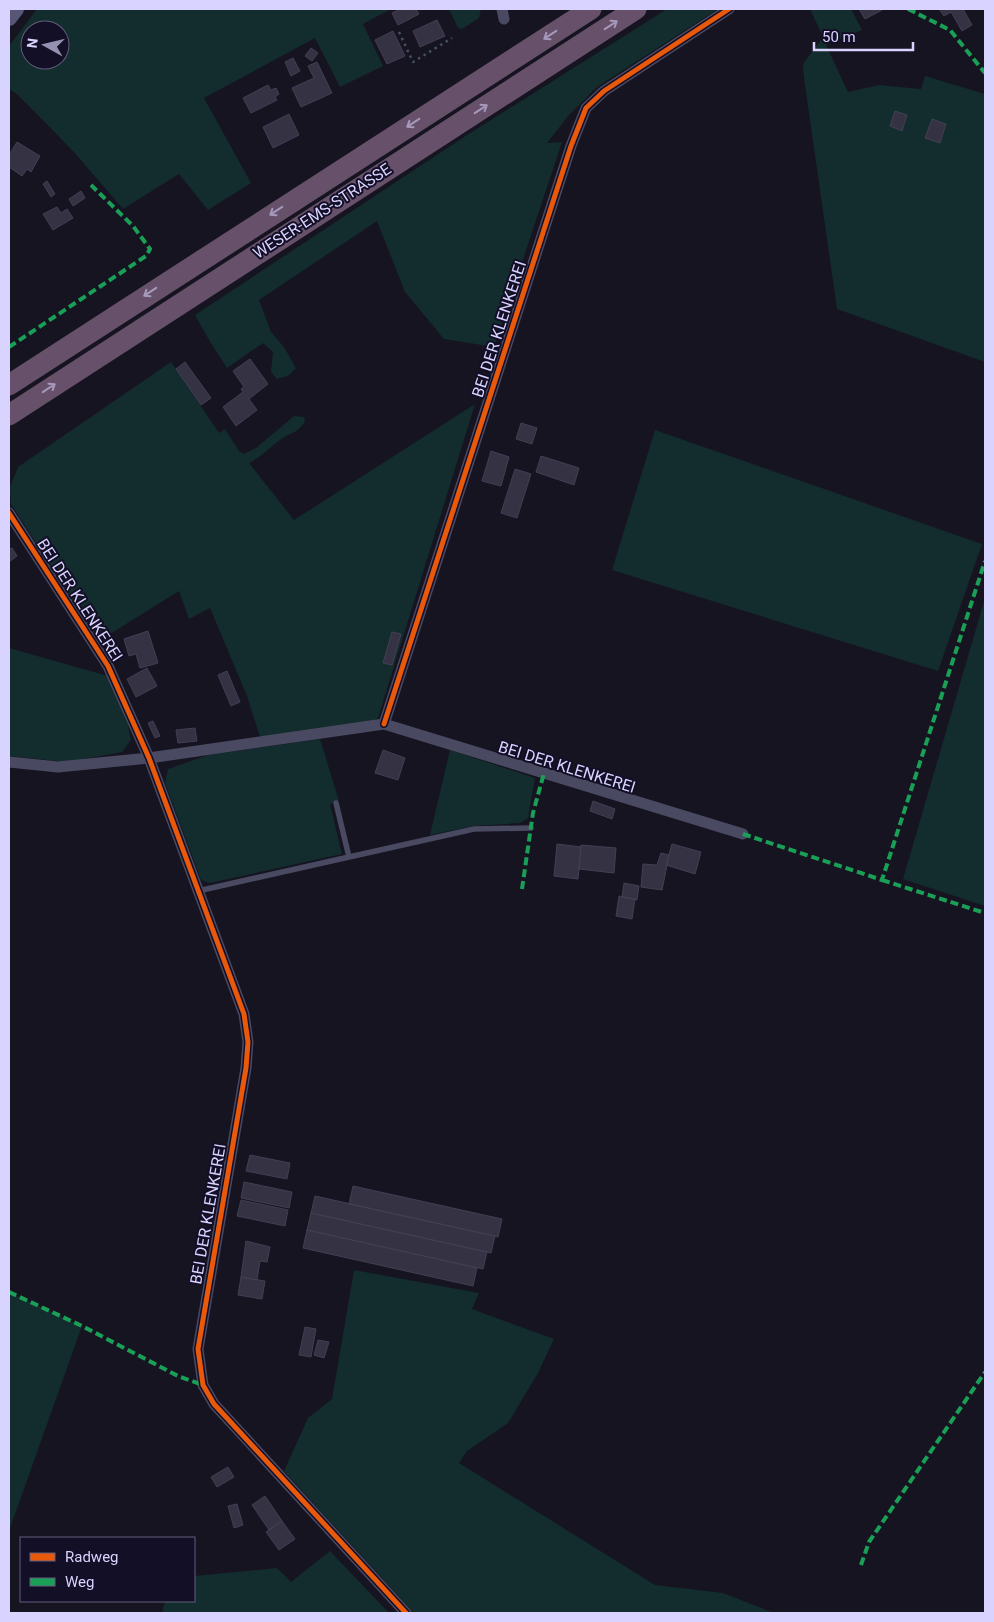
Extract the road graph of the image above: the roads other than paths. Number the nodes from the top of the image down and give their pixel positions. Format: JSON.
{"nodes":[{"id":1,"x":16,"y":9,"type":"edge"},
{"id":2,"x":591,"y":9,"type":"edge"},
{"id":3,"x":636,"y":9,"type":"edge"},
{"id":4,"x":729,"y":9,"type":"edge"},
{"id":5,"x":9,"y":18,"type":"edge"},
{"id":6,"x":9,"y":385,"type":"edge"},
{"id":7,"x":9,"y":415,"type":"edge"},
{"id":8,"x":9,"y":513,"type":"edge"},
{"id":9,"x":384,"y":724,"type":"junction"},
{"id":10,"x":149,"y":758,"type":"junction"},
{"id":11,"x":9,"y":762,"type":"edge"},
{"id":12,"x":336,"y":803,"type":"dead end"},
{"id":13,"x":531,"y":828,"type":"dead end"},
{"id":14,"x":743,"y":834,"type":"dead end"},
{"id":15,"x":349,"y":857,"type":"junction"},
{"id":16,"x":198,"y":891,"type":"junction"},
{"id":17,"x":406,"y":1613,"type":"edge"}],
"edges":[{"from":1,"to":5,"type":"street"},
{"from":2,"to":6,"type":"highway","name":"WESER-EMS-STRASSE","one_way":true},
{"from":7,"to":3,"type":"highway","name":"WESER-EMS-STRASSE","one_way":true},
{"from":4,"to":9,"type":"street","name":"BEI DER KLENKEREI"},
{"from":8,"to":10,"type":"street","name":"BEI DER KLENKEREI"},
{"from":9,"to":10,"type":"street","name":"BEI DER KLENKEREI"},
{"from":9,"to":14,"type":"street","name":"BEI DER KLENKEREI"},
{"from":10,"to":11,"type":"street","name":"BEI DER KLENKEREI"},
{"from":10,"to":16,"type":"street","name":"BEI DER KLENKEREI"},
{"from":12,"to":15,"type":"lane"},
{"from":13,"to":15,"type":"lane"},
{"from":15,"to":16,"type":"lane"},
{"from":16,"to":17,"type":"street","name":"BEI DER KLENKEREI"}]}
